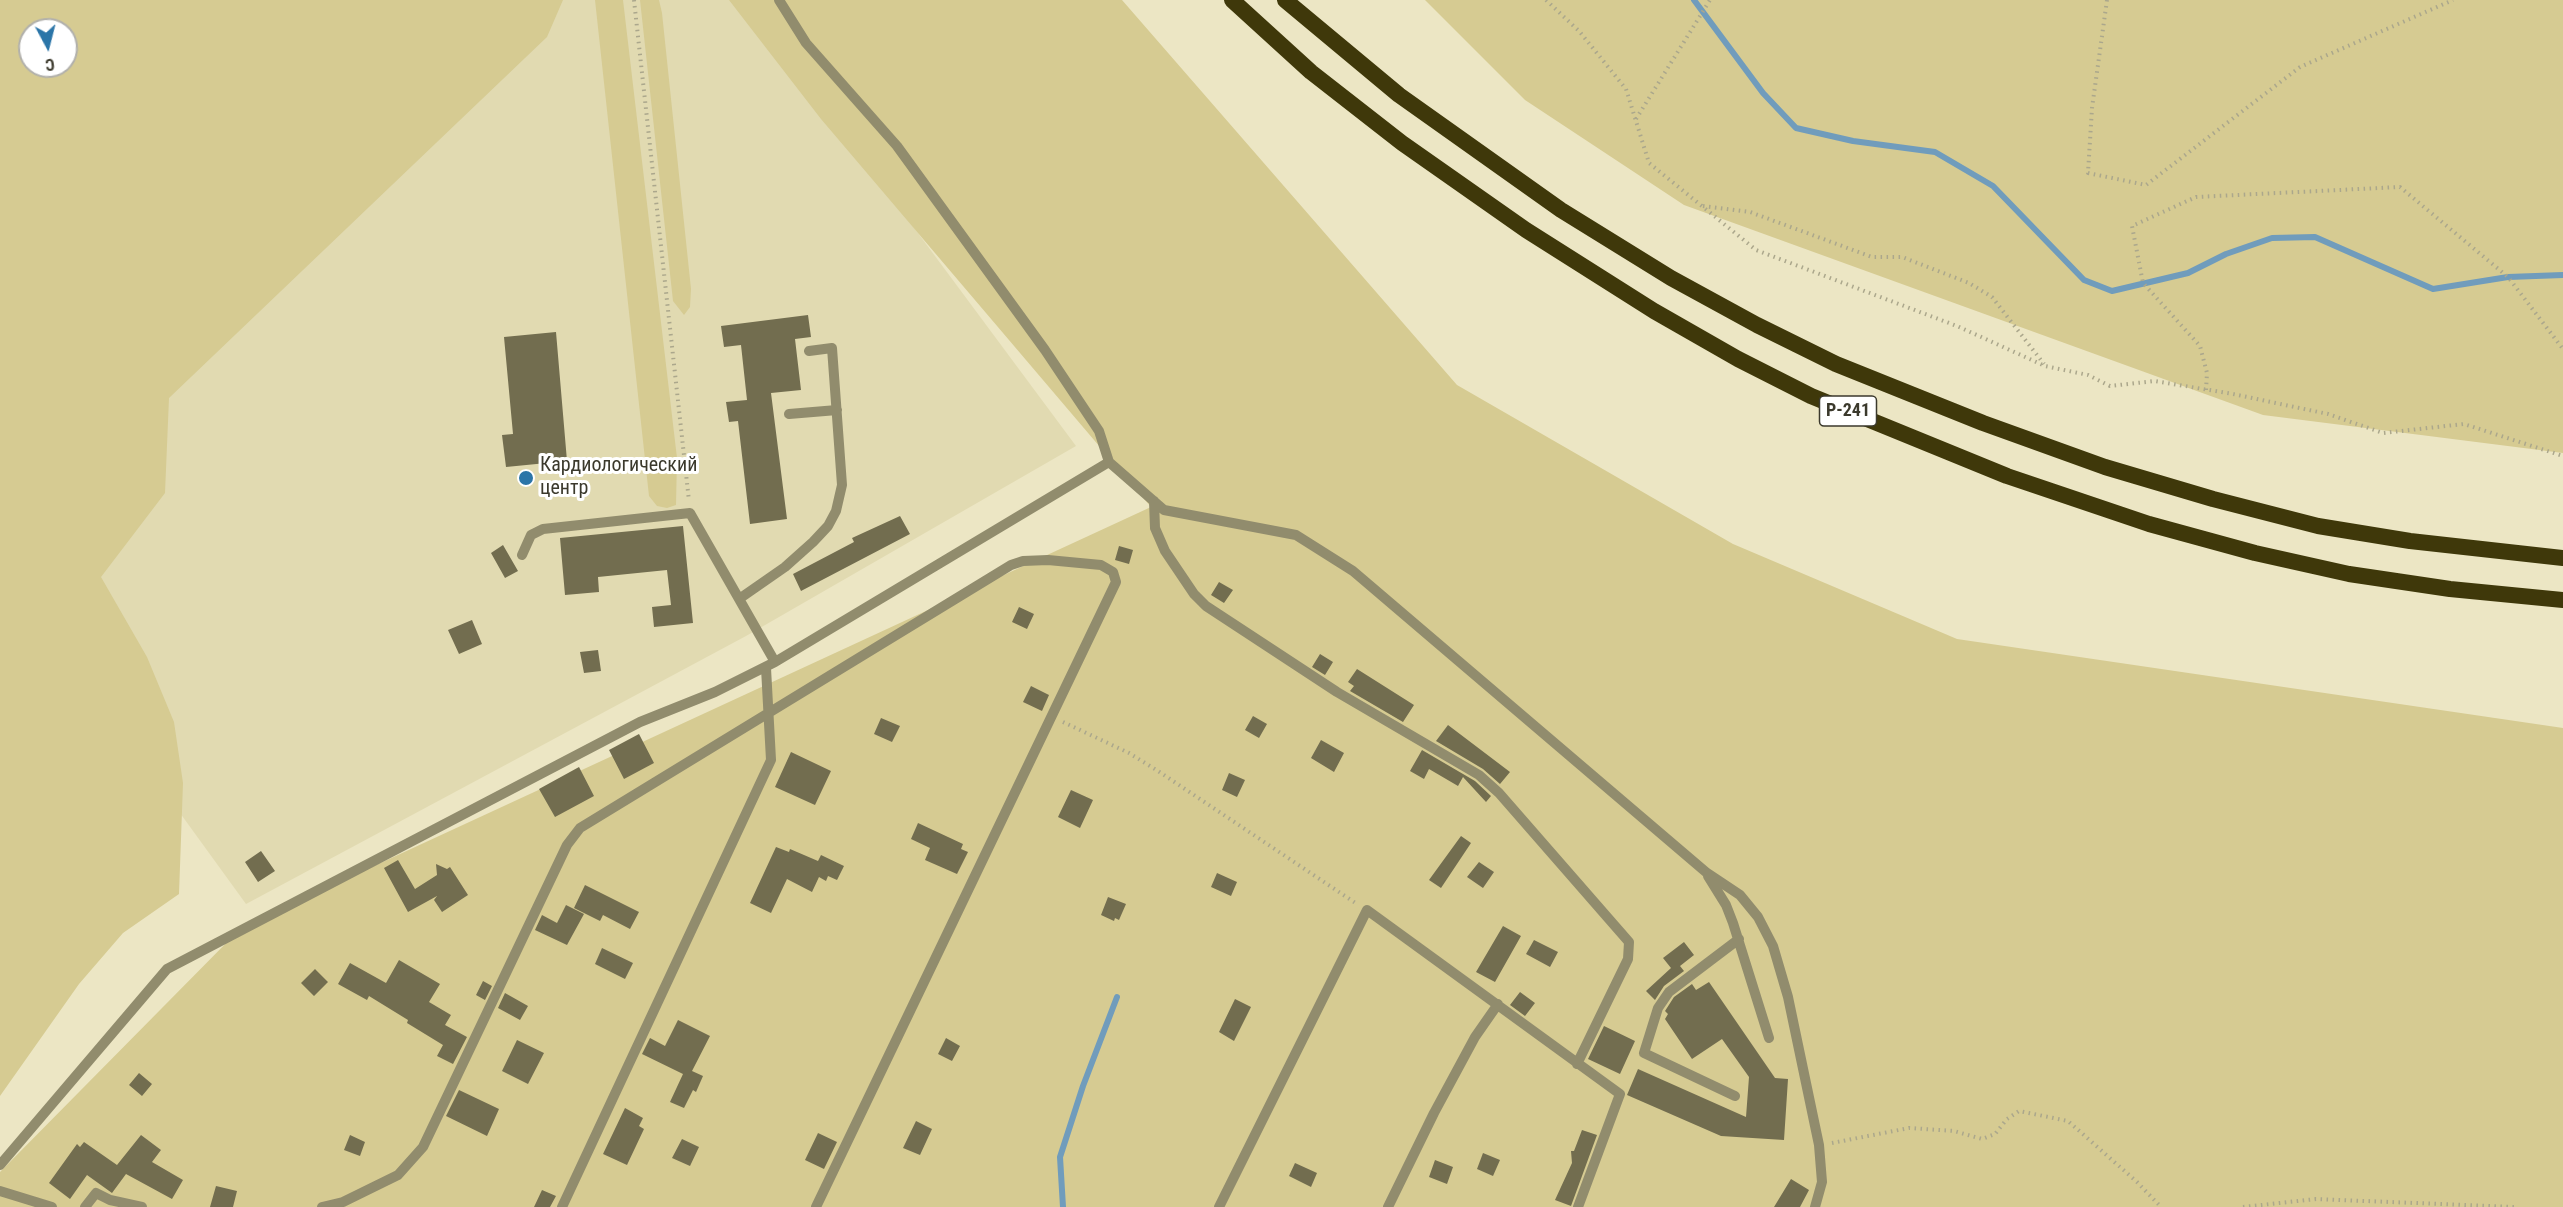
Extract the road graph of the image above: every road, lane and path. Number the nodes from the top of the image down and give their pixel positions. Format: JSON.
{"nodes":[{"id":1,"x":634,"y":0,"type":"edge"},
{"id":2,"x":779,"y":0,"type":"edge"},
{"id":3,"x":1232,"y":0,"type":"edge"},
{"id":4,"x":1285,"y":0,"type":"edge"},
{"id":5,"x":1546,"y":0,"type":"edge"},
{"id":6,"x":1710,"y":0,"type":"edge"},
{"id":7,"x":2107,"y":0,"type":"edge"},
{"id":8,"x":2453,"y":0,"type":"edge"},
{"id":9,"x":1635,"y":120,"type":"junction"},
{"id":10,"x":1702,"y":206,"type":"junction"},
{"id":11,"x":2563,"y":349,"type":"edge"},
{"id":12,"x":809,"y":351,"type":"dead end"},
{"id":13,"x":2045,"y":366,"type":"junction"},
{"id":14,"x":2206,"y":390,"type":"junction"},
{"id":15,"x":837,"y":410,"type":"junction"},
{"id":16,"x":789,"y":414,"type":"dead end"},
{"id":17,"x":2563,"y":456,"type":"edge"},
{"id":18,"x":1109,"y":462,"type":"junction"},
{"id":19,"x":1154,"y":501,"type":"junction"},
{"id":20,"x":690,"y":513,"type":"junction"},
{"id":21,"x":522,"y":555,"type":"dead end"},
{"id":22,"x":2563,"y":558,"type":"edge"},
{"id":23,"x":739,"y":599,"type":"junction"},
{"id":24,"x":2563,"y":600,"type":"edge"},
{"id":25,"x":770,"y":665,"type":"junction"},
{"id":26,"x":770,"y":710,"type":"junction"},
{"id":27,"x":1051,"y":716,"type":"junction"},
{"id":28,"x":1707,"y":873,"type":"junction"},
{"id":29,"x":1367,"y":910,"type":"junction"},
{"id":30,"x":1739,"y":939,"type":"junction"},
{"id":31,"x":1498,"y":1004,"type":"junction"},
{"id":32,"x":1769,"y":1038,"type":"dead end"},
{"id":33,"x":1577,"y":1064,"type":"junction"},
{"id":34,"x":1735,"y":1096,"type":"dead end"},
{"id":35,"x":1819,"y":1145,"type":"junction"},
{"id":36,"x":0,"y":1166,"type":"edge"},
{"id":37,"x":0,"y":1191,"type":"edge"},
{"id":38,"x":52,"y":1207,"type":"edge"},
{"id":39,"x":85,"y":1207,"type":"edge"},
{"id":40,"x":142,"y":1207,"type":"edge"},
{"id":41,"x":322,"y":1207,"type":"edge"},
{"id":42,"x":562,"y":1207,"type":"edge"},
{"id":43,"x":816,"y":1207,"type":"edge"},
{"id":44,"x":1219,"y":1207,"type":"edge"},
{"id":45,"x":1388,"y":1207,"type":"edge"},
{"id":46,"x":1578,"y":1207,"type":"edge"},
{"id":47,"x":1815,"y":1207,"type":"edge"},
{"id":48,"x":2161,"y":1207,"type":"edge"},
{"id":49,"x":2243,"y":1207,"type":"edge"},
{"id":50,"x":2514,"y":1207,"type":"edge"}],
"edges":[{"from":1,"to":20,"type":"path"},
{"from":2,"to":18,"type":"lane"},
{"from":3,"to":24,"type":"highway","number":"Р-241"},
{"from":4,"to":22,"type":"highway","number":"Р-241"},
{"from":5,"to":9,"type":"path"},
{"from":6,"to":9,"type":"path"},
{"from":7,"to":8,"type":"path"},
{"from":9,"to":10,"type":"path"},
{"from":10,"to":13,"type":"path"},
{"from":10,"to":13,"type":"path"},
{"from":11,"to":14,"type":"path"},
{"from":12,"to":15,"type":"lane"},
{"from":13,"to":14,"type":"path"},
{"from":14,"to":17,"type":"path"},
{"from":15,"to":16,"type":"lane"},
{"from":15,"to":23,"type":"lane"},
{"from":18,"to":19,"type":"lane"},
{"from":18,"to":25,"type":"lane"},
{"from":19,"to":28,"type":"lane"},
{"from":19,"to":33,"type":"lane"},
{"from":20,"to":21,"type":"lane"},
{"from":20,"to":23,"type":"lane"},
{"from":23,"to":25,"type":"lane"},
{"from":25,"to":26,"type":"lane"},
{"from":25,"to":36,"type":"lane"},
{"from":26,"to":27,"type":"lane"},
{"from":26,"to":41,"type":"lane"},
{"from":26,"to":42,"type":"lane"},
{"from":27,"to":29,"type":"path"},
{"from":27,"to":43,"type":"lane"},
{"from":28,"to":30,"type":"lane"},
{"from":28,"to":35,"type":"lane"},
{"from":29,"to":31,"type":"lane"},
{"from":29,"to":44,"type":"lane"},
{"from":30,"to":32,"type":"lane"},
{"from":30,"to":34,"type":"lane"},
{"from":31,"to":33,"type":"lane"},
{"from":31,"to":45,"type":"lane"},
{"from":33,"to":46,"type":"lane"},
{"from":35,"to":47,"type":"lane"},
{"from":35,"to":48,"type":"path"},
{"from":37,"to":38,"type":"lane"},
{"from":39,"to":40,"type":"lane"},
{"from":49,"to":50,"type":"path"}]}
